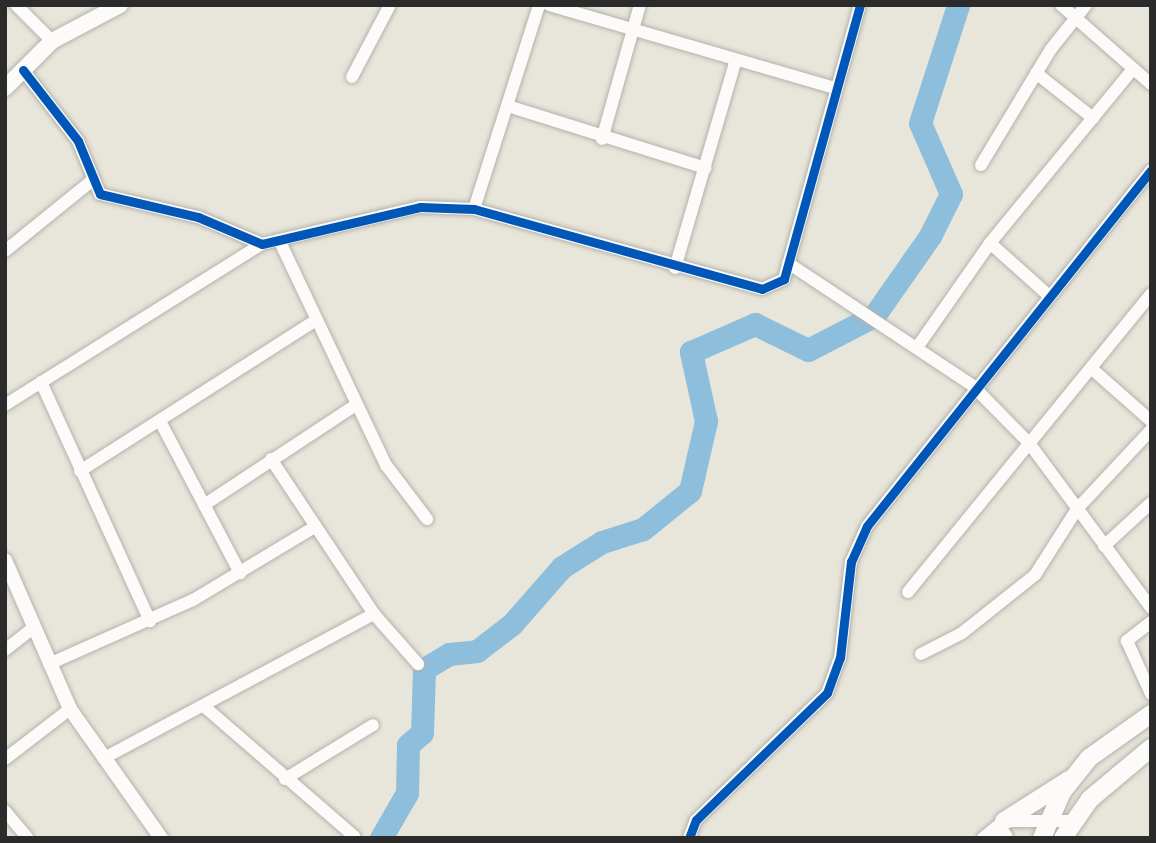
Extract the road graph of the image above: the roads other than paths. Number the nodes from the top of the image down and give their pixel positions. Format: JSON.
{"nodes":[{"id":1,"x":16,"y":5,"type":"edge"},
{"id":2,"x":120,"y":5,"type":"edge"},
{"id":3,"x":390,"y":5,"type":"edge"},
{"id":4,"x":539,"y":5,"type":"edge"},
{"id":5,"x":549,"y":5,"type":"edge"},
{"id":6,"x":640,"y":5,"type":"edge"},
{"id":7,"x":860,"y":5,"type":"edge"},
{"id":8,"x":1061,"y":5,"type":"edge"},
{"id":9,"x":1086,"y":5,"type":"edge"},
{"id":10,"x":1074,"y":18,"type":"junction"},
{"id":11,"x":633,"y":30,"type":"junction"},
{"id":12,"x":52,"y":41,"type":"junction"},
{"id":13,"x":735,"y":63,"type":"junction"},
{"id":14,"x":23,"y":70,"type":"junction"},
{"id":15,"x":1132,"y":70,"type":"junction"},
{"id":16,"x":1036,"y":74,"type":"junction"},
{"id":17,"x":352,"y":76,"type":"dead end"},
{"id":18,"x":1151,"y":85,"type":"edge"},
{"id":19,"x":5,"y":88,"type":"edge"},
{"id":20,"x":834,"y":89,"type":"junction"},
{"id":21,"x":508,"y":107,"type":"junction"},
{"id":22,"x":1093,"y":118,"type":"junction"},
{"id":23,"x":602,"y":139,"type":"junction"},
{"id":24,"x":981,"y":165,"type":"dead end"},
{"id":25,"x":706,"y":169,"type":"junction"},
{"id":26,"x":1151,"y":170,"type":"edge"},
{"id":27,"x":94,"y":179,"type":"junction"},
{"id":28,"x":474,"y":209,"type":"junction"},
{"id":29,"x":990,"y":243,"type":"junction"},
{"id":30,"x":262,"y":244,"type":"junction"},
{"id":31,"x":281,"y":244,"type":"junction"},
{"id":32,"x":5,"y":251,"type":"edge"},
{"id":33,"x":788,"y":263,"type":"junction"},
{"id":34,"x":675,"y":268,"type":"junction"},
{"id":35,"x":1047,"y":294,"type":"junction"},
{"id":36,"x":1151,"y":294,"type":"edge"},
{"id":37,"x":315,"y":321,"type":"junction"},
{"id":38,"x":918,"y":346,"type":"junction"},
{"id":39,"x":1091,"y":368,"type":"junction"},
{"id":40,"x":41,"y":382,"type":"junction"},
{"id":41,"x":973,"y":386,"type":"junction"},
{"id":42,"x":357,"y":404,"type":"junction"},
{"id":43,"x":5,"y":405,"type":"edge"},
{"id":44,"x":1151,"y":421,"type":"edge"},
{"id":45,"x":161,"y":423,"type":"junction"},
{"id":46,"x":1151,"y":430,"type":"edge"},
{"id":47,"x":1029,"y":443,"type":"junction"},
{"id":48,"x":271,"y":459,"type":"junction"},
{"id":49,"x":80,"y":471,"type":"junction"},
{"id":50,"x":1151,"y":503,"type":"edge"},
{"id":51,"x":204,"y":505,"type":"junction"},
{"id":52,"x":1077,"y":509,"type":"junction"},
{"id":53,"x":427,"y":519,"type":"dead end"},
{"id":54,"x":313,"y":528,"type":"junction"},
{"id":55,"x":1104,"y":546,"type":"junction"},
{"id":56,"x":5,"y":560,"type":"edge"},
{"id":57,"x":240,"y":573,"type":"junction"},
{"id":58,"x":908,"y":592,"type":"dead end"},
{"id":59,"x":1151,"y":608,"type":"edge"},
{"id":60,"x":374,"y":614,"type":"junction"},
{"id":61,"x":150,"y":621,"type":"junction"},
{"id":62,"x":1151,"y":622,"type":"edge"},
{"id":63,"x":33,"y":628,"type":"junction"},
{"id":64,"x":5,"y":650,"type":"edge"},
{"id":65,"x":921,"y":654,"type":"dead end"},
{"id":66,"x":50,"y":664,"type":"junction"},
{"id":67,"x":418,"y":664,"type":"dead end"},
{"id":68,"x":1151,"y":694,"type":"edge"},
{"id":69,"x":206,"y":708,"type":"junction"},
{"id":70,"x":70,"y":709,"type":"junction"},
{"id":71,"x":1151,"y":714,"type":"edge"},
{"id":72,"x":373,"y":725,"type":"dead end"},
{"id":73,"x":1148,"y":756,"type":"edge"},
{"id":74,"x":106,"y":757,"type":"junction"},
{"id":75,"x":5,"y":759,"type":"edge"},
{"id":76,"x":1072,"y":778,"type":"junction"},
{"id":77,"x":285,"y":779,"type":"junction"},
{"id":78,"x":5,"y":811,"type":"edge"},
{"id":79,"x":1073,"y":821,"type":"junction"},
{"id":80,"x":1046,"y":830,"type":"edge"},
{"id":81,"x":1000,"y":834,"type":"edge"},
{"id":82,"x":354,"y":836,"type":"edge"},
{"id":83,"x":28,"y":838,"type":"edge"},
{"id":84,"x":161,"y":838,"type":"edge"},
{"id":85,"x":689,"y":838,"type":"edge"},
{"id":86,"x":1063,"y":838,"type":"edge"}],
"edges":[{"from":1,"to":12,"type":"street"},
{"from":2,"to":12,"type":"main road"},
{"from":3,"to":17,"type":"street"},
{"from":4,"to":21,"type":"street"},
{"from":5,"to":11,"type":"street"},
{"from":6,"to":11,"type":"street"},
{"from":7,"to":20,"type":"street"},
{"from":8,"to":10,"type":"street"},
{"from":9,"to":10,"type":"street"},
{"from":10,"to":15,"type":"street"},
{"from":10,"to":16,"type":"street"},
{"from":11,"to":13,"type":"street"},
{"from":11,"to":23,"type":"street"},
{"from":12,"to":14,"type":"main road"},
{"from":13,"to":20,"type":"street"},
{"from":13,"to":25,"type":"street"},
{"from":14,"to":19,"type":"main road"},
{"from":14,"to":27,"type":"street"},
{"from":15,"to":18,"type":"street"},
{"from":15,"to":22,"type":"street"},
{"from":16,"to":22,"type":"street"},
{"from":16,"to":24,"type":"street"},
{"from":20,"to":33,"type":"street"},
{"from":21,"to":23,"type":"street"},
{"from":21,"to":28,"type":"street"},
{"from":22,"to":29,"type":"street"},
{"from":23,"to":25,"type":"street"},
{"from":25,"to":34,"type":"street"},
{"from":26,"to":35,"type":"street"},
{"from":27,"to":30,"type":"street"},
{"from":27,"to":32,"type":"street"},
{"from":28,"to":31,"type":"street"},
{"from":28,"to":34,"type":"street"},
{"from":29,"to":35,"type":"street"},
{"from":29,"to":38,"type":"street"},
{"from":30,"to":31,"type":"street"},
{"from":30,"to":40,"type":"street"},
{"from":31,"to":37,"type":"street"},
{"from":33,"to":34,"type":"street"},
{"from":33,"to":38,"type":"street"},
{"from":35,"to":41,"type":"street"},
{"from":36,"to":39,"type":"street"},
{"from":37,"to":42,"type":"street"},
{"from":37,"to":45,"type":"street"},
{"from":38,"to":41,"type":"street"},
{"from":39,"to":44,"type":"street"},
{"from":39,"to":47,"type":"street"},
{"from":40,"to":43,"type":"street"},
{"from":40,"to":49,"type":"street"},
{"from":41,"to":47,"type":"street"},
{"from":41,"to":85,"type":"street"},
{"from":42,"to":48,"type":"street"},
{"from":42,"to":53,"type":"street"},
{"from":45,"to":49,"type":"street"},
{"from":45,"to":51,"type":"street"},
{"from":46,"to":52,"type":"street"},
{"from":47,"to":52,"type":"street"},
{"from":47,"to":58,"type":"street"},
{"from":48,"to":51,"type":"street"},
{"from":48,"to":54,"type":"street"},
{"from":49,"to":61,"type":"street"},
{"from":50,"to":55,"type":"street"},
{"from":51,"to":57,"type":"street"},
{"from":52,"to":55,"type":"street"},
{"from":52,"to":65,"type":"street"},
{"from":54,"to":57,"type":"street"},
{"from":54,"to":60,"type":"street"},
{"from":55,"to":59,"type":"street"},
{"from":56,"to":63,"type":"street"},
{"from":57,"to":61,"type":"street"},
{"from":60,"to":67,"type":"street"},
{"from":60,"to":69,"type":"street"},
{"from":61,"to":66,"type":"street"},
{"from":62,"to":68,"type":"street"},
{"from":63,"to":64,"type":"street"},
{"from":63,"to":66,"type":"street"},
{"from":66,"to":70,"type":"street"},
{"from":69,"to":74,"type":"street"},
{"from":69,"to":77,"type":"street"},
{"from":70,"to":74,"type":"street"},
{"from":70,"to":75,"type":"street"},
{"from":71,"to":76,"type":"main road"},
{"from":72,"to":77,"type":"street"},
{"from":73,"to":79,"type":"main road"},
{"from":74,"to":84,"type":"street"},
{"from":76,"to":80,"type":"main road"},
{"from":76,"to":81,"type":"main road"},
{"from":77,"to":82,"type":"street"},
{"from":78,"to":83,"type":"street"},
{"from":79,"to":80,"type":"street"},
{"from":79,"to":86,"type":"main road"},
{"from":80,"to":81,"type":"street"}]}
